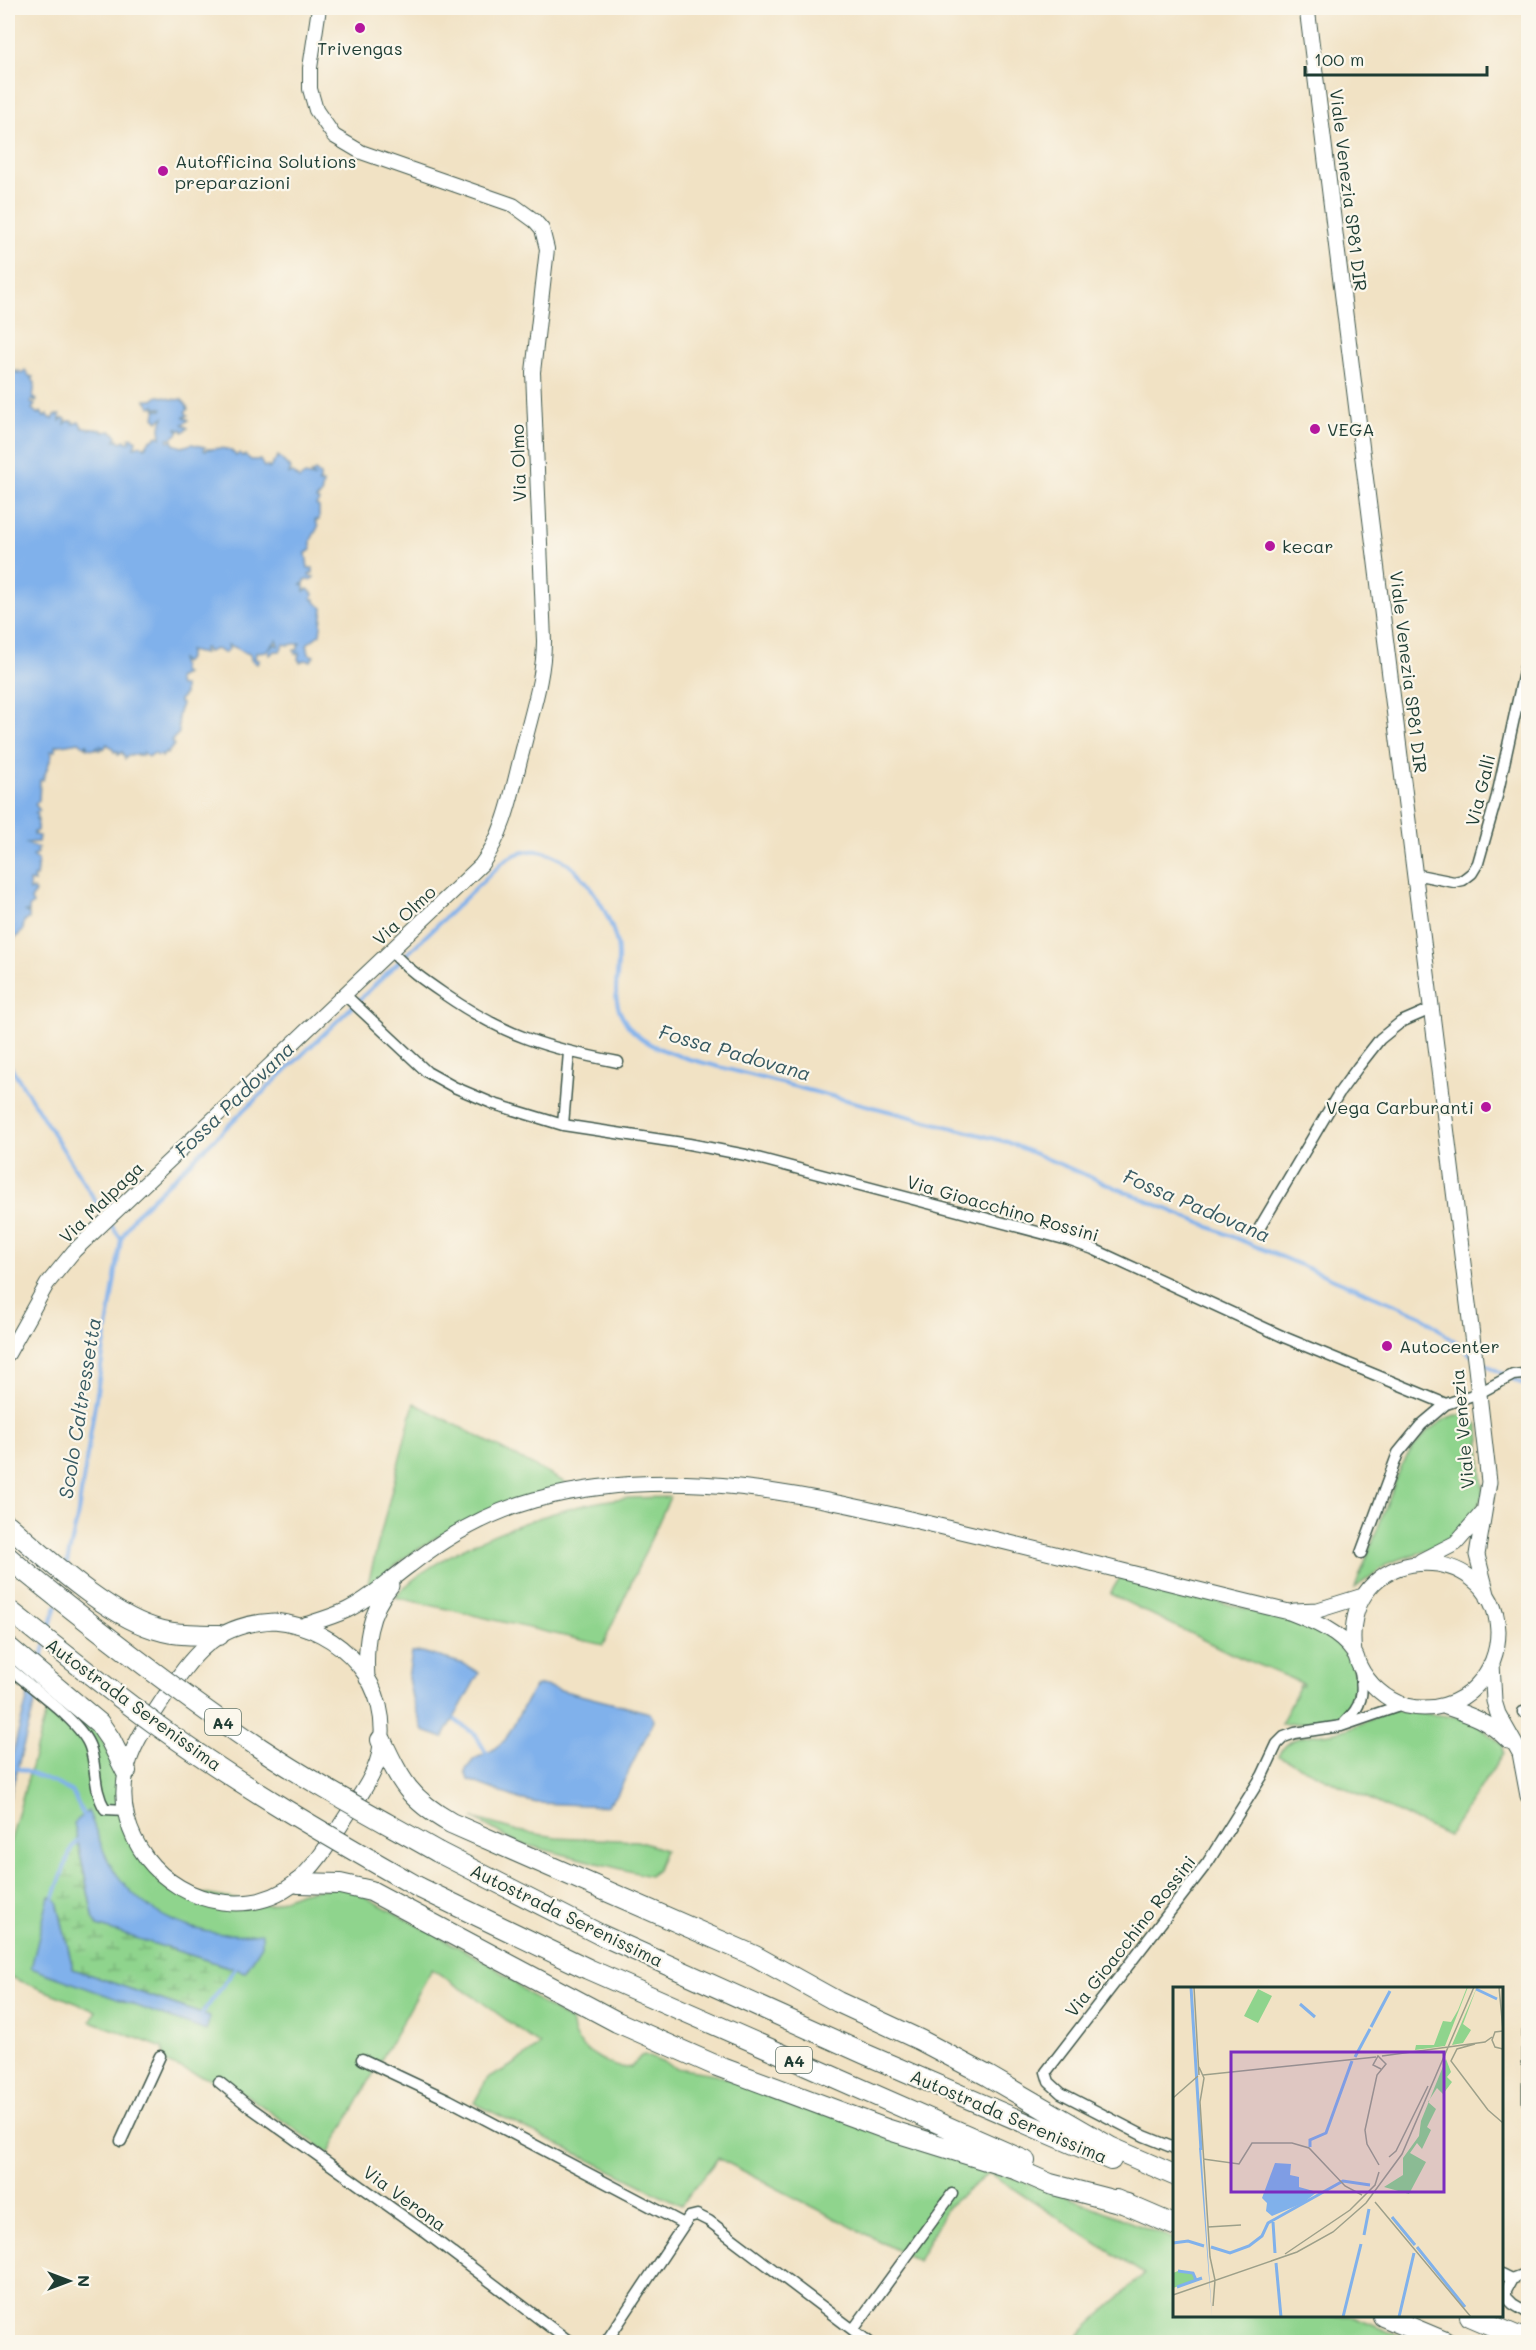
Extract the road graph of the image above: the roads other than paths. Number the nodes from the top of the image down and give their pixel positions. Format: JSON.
{"nodes":[{"id":1,"x":319,"y":8,"type":"edge"},
{"id":2,"x":1307,"y":8,"type":"edge"},
{"id":3,"x":1528,"y":654,"type":"edge"},
{"id":4,"x":1414,"y":874,"type":"junction"},
{"id":5,"x":393,"y":953,"type":"junction"},
{"id":6,"x":348,"y":997,"type":"junction"},
{"id":7,"x":1431,"y":1009,"type":"junction"},
{"id":8,"x":568,"y":1052,"type":"junction"},
{"id":9,"x":618,"y":1062,"type":"dead end"},
{"id":10,"x":562,"y":1125,"type":"junction"},
{"id":11,"x":1260,"y":1227,"type":"dead end"},
{"id":12,"x":1473,"y":1342,"type":"joint"},
{"id":13,"x":8,"y":1354,"type":"edge"},
{"id":14,"x":1528,"y":1377,"type":"edge"},
{"id":15,"x":1479,"y":1393,"type":"junction"},
{"id":16,"x":1446,"y":1404,"type":"junction"},
{"id":17,"x":1483,"y":1512,"type":"junction"},
{"id":18,"x":8,"y":1525,"type":"edge"},
{"id":19,"x":1361,"y":1553,"type":"dead end"},
{"id":20,"x":8,"y":1557,"type":"edge"},
{"id":21,"x":411,"y":1563,"type":"junction"},
{"id":22,"x":1418,"y":1563,"type":"junction"},
{"id":23,"x":1364,"y":1596,"type":"junction"},
{"id":24,"x":1488,"y":1598,"type":"junction"},
{"id":25,"x":9,"y":1610,"type":"edge"},
{"id":26,"x":1289,"y":1612,"type":"junction"},
{"id":27,"x":302,"y":1626,"type":"junction"},
{"id":28,"x":219,"y":1635,"type":"junction"},
{"id":29,"x":8,"y":1647,"type":"edge"},
{"id":30,"x":1357,"y":1659,"type":"junction"},
{"id":31,"x":1492,"y":1663,"type":"junction"},
{"id":32,"x":17,"y":1668,"type":"edge"},
{"id":33,"x":367,"y":1679,"type":"junction"},
{"id":34,"x":58,"y":1700,"type":"junction"},
{"id":35,"x":1402,"y":1705,"type":"junction"},
{"id":36,"x":1443,"y":1706,"type":"junction"},
{"id":37,"x":1341,"y":1726,"type":"junction"},
{"id":38,"x":381,"y":1740,"type":"junction"},
{"id":39,"x":1520,"y":1753,"type":"junction"},
{"id":40,"x":126,"y":1771,"type":"junction"},
{"id":41,"x":1528,"y":1796,"type":"edge"},
{"id":42,"x":126,"y":1810,"type":"junction"},
{"id":43,"x":298,"y":1882,"type":"junction"},
{"id":44,"x":1528,"y":2032,"type":"edge"},
{"id":45,"x":160,"y":2056,"type":"dead end"},
{"id":46,"x":362,"y":2059,"type":"dead end"},
{"id":47,"x":219,"y":2082,"type":"dead end"},
{"id":48,"x":1528,"y":2104,"type":"edge"},
{"id":49,"x":122,"y":2141,"type":"dead end"},
{"id":50,"x":1173,"y":2148,"type":"edge"},
{"id":51,"x":1173,"y":2175,"type":"edge"},
{"id":52,"x":1173,"y":2188,"type":"edge"},
{"id":53,"x":952,"y":2194,"type":"dead end"},
{"id":54,"x":1127,"y":2204,"type":"junction"},
{"id":55,"x":684,"y":2224,"type":"junction"},
{"id":56,"x":1173,"y":2225,"type":"edge"},
{"id":57,"x":1528,"y":2273,"type":"edge"},
{"id":58,"x":1507,"y":2277,"type":"edge"},
{"id":59,"x":1528,"y":2313,"type":"edge"},
{"id":60,"x":1385,"y":2317,"type":"edge"},
{"id":61,"x":1472,"y":2317,"type":"edge"},
{"id":62,"x":1498,"y":2317,"type":"edge"},
{"id":63,"x":1528,"y":2330,"type":"edge"},
{"id":64,"x":854,"y":2331,"type":"junction"},
{"id":65,"x":1528,"y":2341,"type":"edge"},
{"id":66,"x":570,"y":2343,"type":"edge"},
{"id":67,"x":606,"y":2343,"type":"edge"},
{"id":68,"x":848,"y":2343,"type":"edge"},
{"id":69,"x":869,"y":2343,"type":"edge"},
{"id":70,"x":1445,"y":2343,"type":"edge"}],
"edges":[{"from":1,"to":5,"type":"street","name":"Via Olmo"},
{"from":2,"to":4,"type":"main road","name":"Viale Venezia SP81 DIR"},
{"from":3,"to":4,"type":"street","name":"Via Galli"},
{"from":4,"to":7,"type":"main road","name":"Viale Venezia SP81 DIR"},
{"from":5,"to":6,"type":"street","name":"Via Olmo"},
{"from":5,"to":8,"type":"street"},
{"from":6,"to":10,"type":"street","name":"Via Gioacchino Rossini"},
{"from":6,"to":13,"type":"street","name":"Via Malpaga"},
{"from":7,"to":11,"type":"street"},
{"from":7,"to":12,"type":"main road","name":"Viale Venezia SP81 DIR"},
{"from":8,"to":9,"type":"street"},
{"from":8,"to":10,"type":"street"},
{"from":10,"to":16,"type":"street","name":"Via Gioacchino Rossini"},
{"from":12,"to":15,"type":"main road","name":"Viale Venezia"},
{"from":14,"to":15,"type":"street"},
{"from":15,"to":16,"type":"street"},
{"from":15,"to":17,"type":"main road","name":"Viale Venezia"},
{"from":16,"to":19,"type":"street"},
{"from":17,"to":22,"type":"main road"},
{"from":17,"to":24,"type":"main road","name":"Viale Venezia"},
{"from":18,"to":28,"type":"highway"},
{"from":20,"to":52,"type":"highway","name":"Autostrada Serenissima","number":"A4","bridge":true},
{"from":21,"to":26,"type":"main road"},
{"from":21,"to":27,"type":"main road"},
{"from":21,"to":33,"type":"main road"},
{"from":22,"to":23,"type":"main road"},
{"from":22,"to":24,"type":"main road"},
{"from":23,"to":26,"type":"main road"},
{"from":23,"to":30,"type":"main road"},
{"from":24,"to":31,"type":"main road"},
{"from":25,"to":54,"type":"highway","name":"Autostrada Serenissima","number":"A4","bridge":true},
{"from":26,"to":30,"type":"main road"},
{"from":27,"to":28,"type":"main road"},
{"from":27,"to":33,"type":"main road"},
{"from":28,"to":40,"type":"main road"},
{"from":29,"to":32,"type":"highway"},
{"from":30,"to":35,"type":"main road"},
{"from":30,"to":37,"type":"street"},
{"from":31,"to":36,"type":"main road"},
{"from":31,"to":39,"type":"main road"},
{"from":32,"to":34,"type":"highway"},
{"from":33,"to":38,"type":"main road"},
{"from":34,"to":40,"type":"highway"},
{"from":34,"to":42,"type":"street"},
{"from":35,"to":36,"type":"main road"},
{"from":35,"to":37,"type":"street","name":"Via Gioacchino Rossini"},
{"from":36,"to":39,"type":"main road"},
{"from":37,"to":50,"type":"street","name":"Via Gioacchino Rossini"},
{"from":38,"to":43,"type":"main road"},
{"from":38,"to":51,"type":"highway"},
{"from":39,"to":41,"type":"main road"},
{"from":40,"to":42,"type":"main road"},
{"from":42,"to":43,"type":"main road"},
{"from":43,"to":54,"type":"highway"},
{"from":44,"to":48,"type":"street"},
{"from":45,"to":49,"type":"street"},
{"from":46,"to":55,"type":"street"},
{"from":47,"to":66,"type":"street","name":"Via Verona"},
{"from":53,"to":64,"type":"street"},
{"from":54,"to":56,"type":"highway","name":"Autostrada Serenissima","number":"A4"},
{"from":55,"to":64,"type":"street"},
{"from":55,"to":67,"type":"street"},
{"from":57,"to":58,"type":"street"},
{"from":58,"to":59,"type":"street"},
{"from":60,"to":70,"type":"highway"},
{"from":61,"to":65,"type":"highway"},
{"from":62,"to":63,"type":"highway"},
{"from":64,"to":68,"type":"street"},
{"from":64,"to":69,"type":"street"}]}
